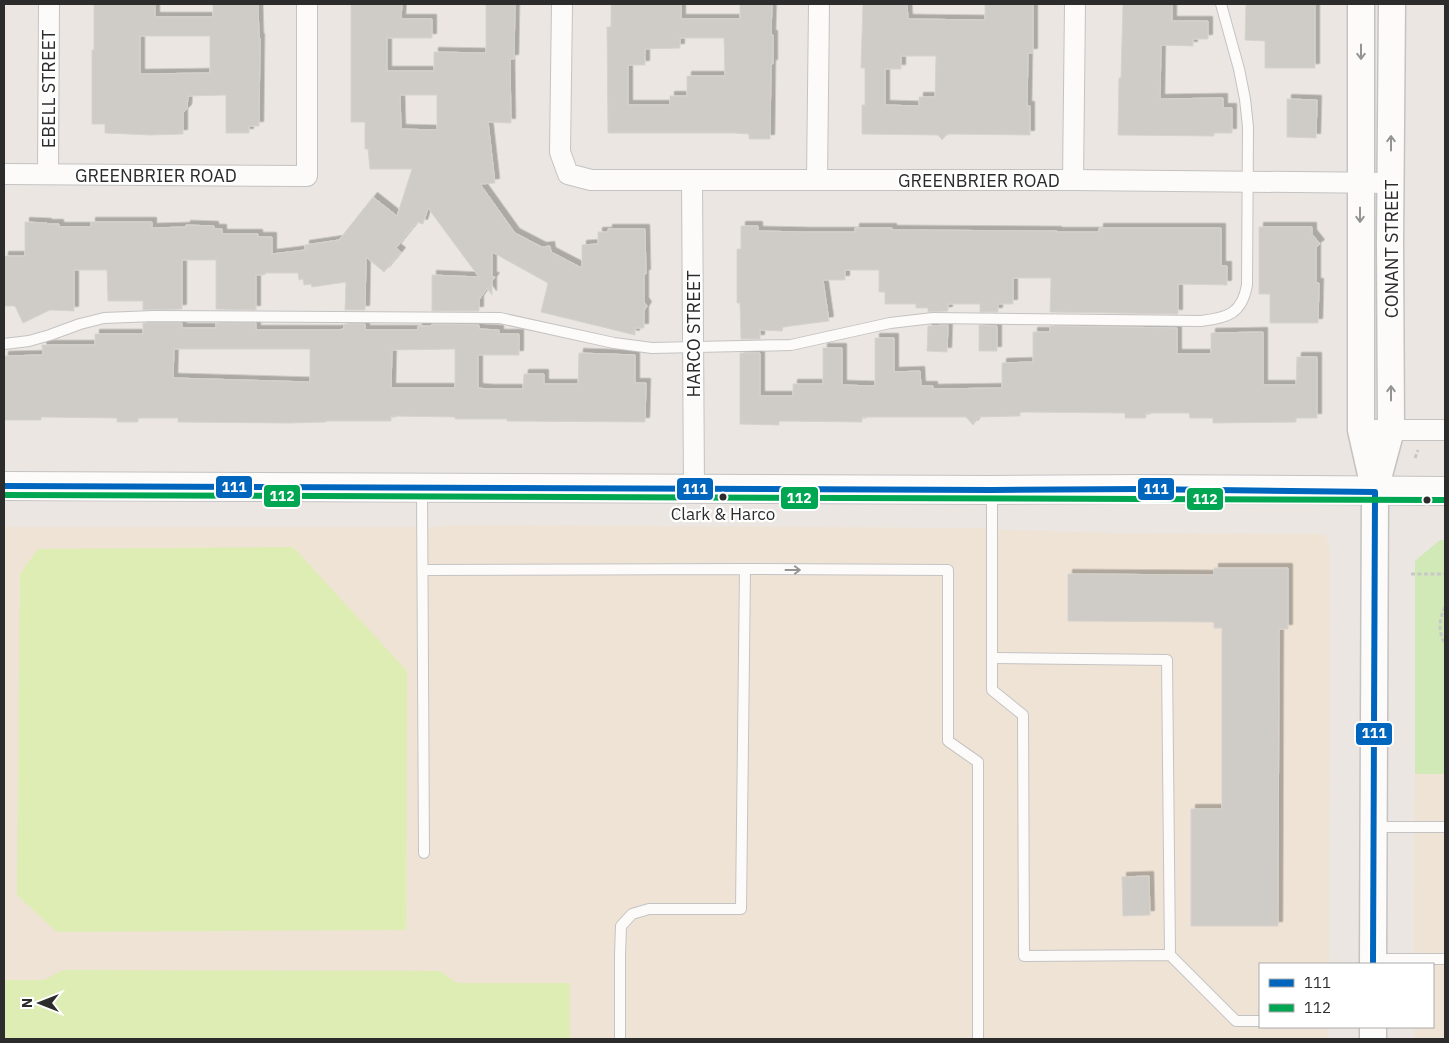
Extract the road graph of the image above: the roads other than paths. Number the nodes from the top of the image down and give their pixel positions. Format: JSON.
{"nodes":[{"id":1,"x":48,"y":4,"type":"edge"},
{"id":2,"x":307,"y":4,"type":"edge"},
{"id":3,"x":562,"y":4,"type":"edge"},
{"id":4,"x":819,"y":4,"type":"edge"},
{"id":5,"x":1075,"y":4,"type":"edge"},
{"id":6,"x":1221,"y":4,"type":"edge"},
{"id":7,"x":1361,"y":4,"type":"edge"},
{"id":8,"x":1392,"y":4,"type":"edge"},
{"id":9,"x":4,"y":174,"type":"edge"},
{"id":10,"x":48,"y":174,"type":"junction"},
{"id":11,"x":692,"y":180,"type":"junction"},
{"id":12,"x":817,"y":180,"type":"junction"},
{"id":13,"x":1073,"y":180,"type":"junction"},
{"id":14,"x":1248,"y":182,"type":"junction"},
{"id":15,"x":1360,"y":183,"type":"junction"},
{"id":16,"x":1391,"y":183,"type":"junction"},
{"id":17,"x":4,"y":344,"type":"edge"},
{"id":18,"x":693,"y":347,"type":"junction"},
{"id":19,"x":1361,"y":430,"type":"junction"},
{"id":20,"x":1391,"y":430,"type":"junction"},
{"id":21,"x":1445,"y":430,"type":"edge"},
{"id":22,"x":4,"y":486,"type":"edge"},
{"id":23,"x":422,"y":488,"type":"junction"},
{"id":24,"x":694,"y":488,"type":"junction"},
{"id":25,"x":992,"y":490,"type":"junction"},
{"id":26,"x":1375,"y":492,"type":"junction"},
{"id":27,"x":1445,"y":492,"type":"edge"},
{"id":28,"x":423,"y":570,"type":"junction"},
{"id":29,"x":745,"y":570,"type":"junction"},
{"id":30,"x":992,"y":658,"type":"junction"},
{"id":31,"x":1374,"y":827,"type":"junction"},
{"id":32,"x":1445,"y":827,"type":"edge"},
{"id":33,"x":424,"y":853,"type":"dead end"},
{"id":34,"x":1170,"y":954,"type":"junction"},
{"id":35,"x":1445,"y":959,"type":"edge"},
{"id":36,"x":1373,"y":961,"type":"edge"},
{"id":37,"x":1259,"y":1021,"type":"edge"},
{"id":38,"x":620,"y":1039,"type":"edge"},
{"id":39,"x":978,"y":1039,"type":"edge"}],
"edges":[{"from":1,"to":10,"type":"street","name":"EBELL STREET"},
{"from":2,"to":10,"type":"street","name":"GREENBRIER ROAD"},
{"from":3,"to":11,"type":"street","name":"GREENBRIER ROAD"},
{"from":4,"to":12,"type":"street"},
{"from":5,"to":13,"type":"street"},
{"from":6,"to":14,"type":"lane"},
{"from":7,"to":15,"type":"street","name":"CONANT STREET","one_way":true},
{"from":16,"to":8,"type":"street","name":"CONANT STREET","one_way":true},
{"from":9,"to":10,"type":"street","name":"GREENBRIER ROAD"},
{"from":11,"to":12,"type":"street","name":"GREENBRIER ROAD"},
{"from":11,"to":18,"type":"street","name":"HARCO STREET"},
{"from":12,"to":13,"type":"street","name":"GREENBRIER ROAD"},
{"from":13,"to":14,"type":"street","name":"GREENBRIER ROAD"},
{"from":14,"to":15,"type":"street","name":"GREENBRIER ROAD"},
{"from":14,"to":18,"type":"lane"},
{"from":15,"to":16,"type":"street","name":"GREENBRIER ROAD"},
{"from":15,"to":19,"type":"street","name":"CONANT STREET","one_way":true},
{"from":20,"to":16,"type":"street","name":"CONANT STREET","one_way":true},
{"from":17,"to":18,"type":"lane"},
{"from":18,"to":24,"type":"street","name":"HARCO STREET"},
{"from":19,"to":20,"type":"street"},
{"from":19,"to":26,"type":"street","name":"CONANT STREET"},
{"from":20,"to":21,"type":"street"},
{"from":20,"to":26,"type":"street","name":"CONANT STREET"},
{"from":22,"to":23,"type":"main road"},
{"from":23,"to":24,"type":"main road"},
{"from":23,"to":28,"type":"lane"},
{"from":24,"to":25,"type":"main road"},
{"from":25,"to":26,"type":"main road"},
{"from":25,"to":30,"type":"lane"},
{"from":26,"to":27,"type":"main road"},
{"from":26,"to":31,"type":"street","name":"CONANT STREET"},
{"from":28,"to":29,"type":"lane"},
{"from":28,"to":33,"type":"lane"},
{"from":29,"to":38,"type":"lane"},
{"from":29,"to":39,"type":"lane","one_way":true},
{"from":30,"to":34,"type":"lane"},
{"from":30,"to":34,"type":"lane"},
{"from":31,"to":32,"type":"lane"},
{"from":31,"to":36,"type":"street","name":"CONANT STREET"},
{"from":34,"to":37,"type":"lane"},
{"from":35,"to":36,"type":"lane"}]}
